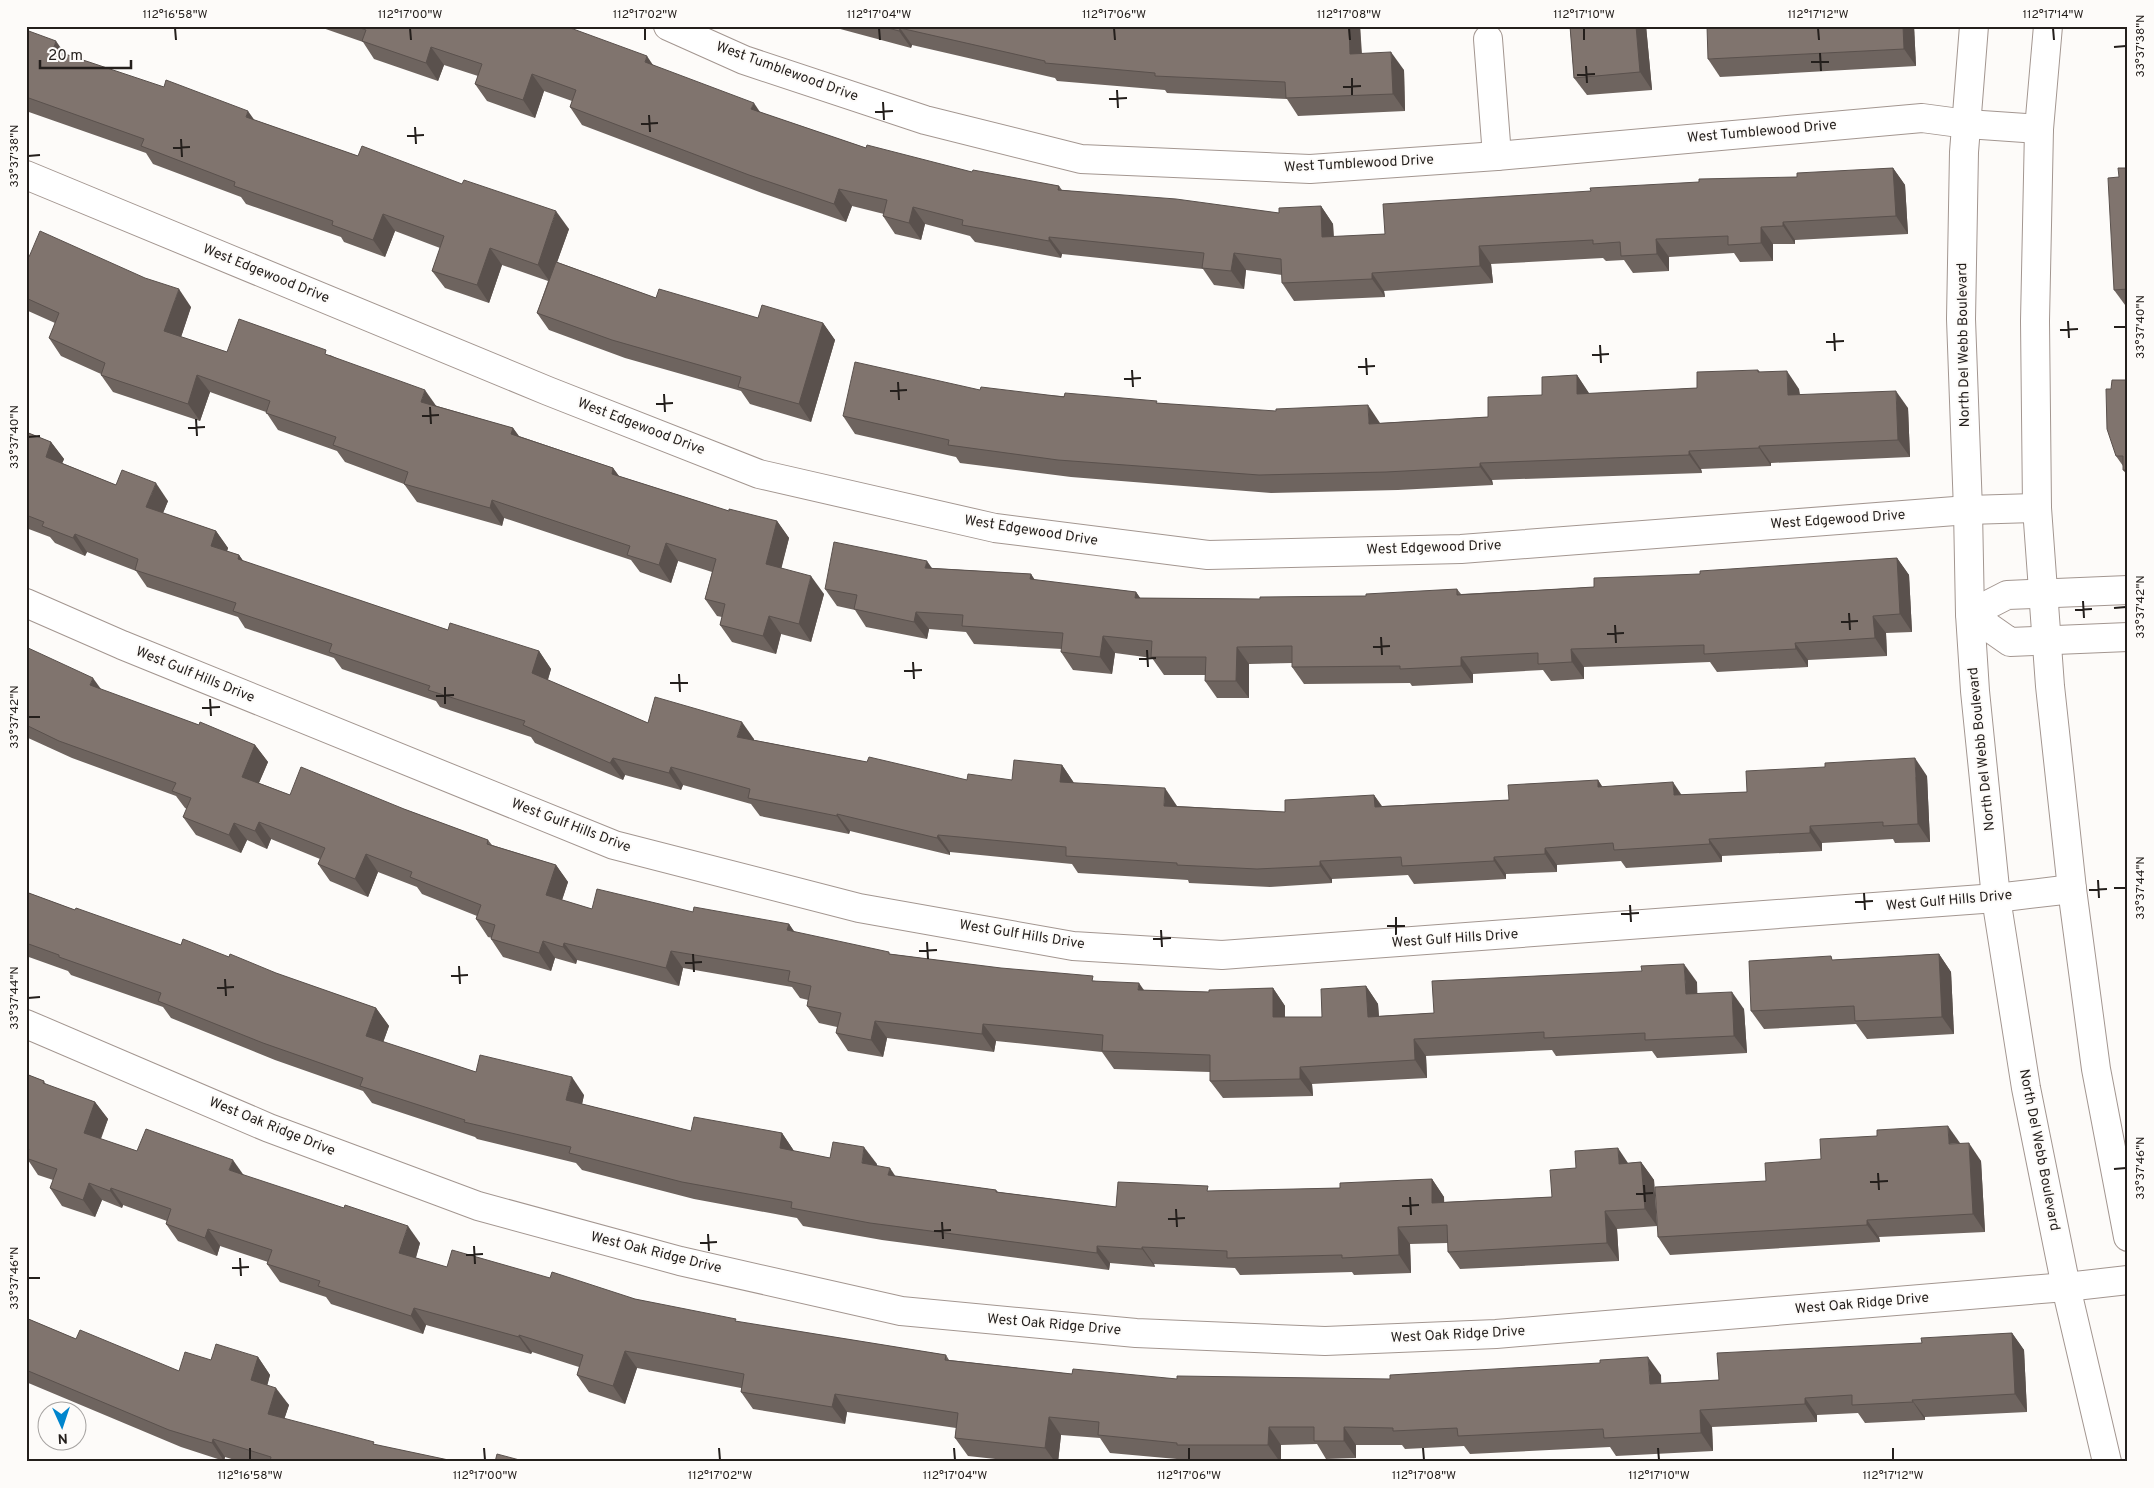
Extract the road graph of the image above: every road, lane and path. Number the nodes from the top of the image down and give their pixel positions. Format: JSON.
{"nodes":[{"id":1,"x":668,"y":26,"type":"edge"},
{"id":2,"x":1974,"y":26,"type":"edge"},
{"id":3,"x":2048,"y":26,"type":"edge"},
{"id":4,"x":1488,"y":39,"type":"dead end"},
{"id":5,"x":1967,"y":124,"type":"junction"},
{"id":6,"x":2039,"y":129,"type":"junction"},
{"id":7,"x":1496,"y":156,"type":"junction"},
{"id":8,"x":26,"y":175,"type":"edge"},
{"id":9,"x":2037,"y":508,"type":"junction"},
{"id":10,"x":1968,"y":510,"type":"junction"},
{"id":11,"x":2128,"y":590,"type":"edge"},
{"id":12,"x":2043,"y":595,"type":"junction"},
{"id":13,"x":26,"y":603,"type":"edge"},
{"id":14,"x":1970,"y":614,"type":"junction"},
{"id":15,"x":2128,"y":637,"type":"edge"},
{"id":16,"x":2047,"y":641,"type":"junction"},
{"id":17,"x":2072,"y":889,"type":"junction"},
{"id":18,"x":1996,"y":898,"type":"junction"},
{"id":19,"x":26,"y":1024,"type":"edge"},
{"id":20,"x":2128,"y":1237,"type":"edge"},
{"id":21,"x":2128,"y":1280,"type":"edge"},
{"id":22,"x":2066,"y":1288,"type":"junction"},
{"id":23,"x":2107,"y":1462,"type":"edge"}],
"edges":[{"from":1,"to":7,"type":"street","name":"West Tumblewood Drive"},
{"from":2,"to":5,"type":"street","name":"North Del Webb Boulevard"},
{"from":3,"to":6,"type":"street"},
{"from":4,"to":7,"type":"street"},
{"from":5,"to":6,"type":"street","name":"West Tumblewood Drive"},
{"from":5,"to":7,"type":"street","name":"West Tumblewood Drive"},
{"from":5,"to":10,"type":"street","name":"North Del Webb Boulevard"},
{"from":6,"to":9,"type":"street"},
{"from":8,"to":10,"type":"street","name":"West Edgewood Drive"},
{"from":9,"to":10,"type":"street","name":"West Edgewood Drive"},
{"from":9,"to":12,"type":"street"},
{"from":10,"to":14,"type":"street","name":"North Del Webb Boulevard"},
{"from":11,"to":12,"type":"street"},
{"from":12,"to":14,"type":"street"},
{"from":12,"to":16,"type":"street"},
{"from":13,"to":18,"type":"street","name":"West Gulf Hills Drive"},
{"from":14,"to":16,"type":"street"},
{"from":14,"to":18,"type":"street","name":"North Del Webb Boulevard"},
{"from":15,"to":16,"type":"street"},
{"from":16,"to":17,"type":"street"},
{"from":17,"to":18,"type":"street","name":"West Gulf Hills Drive"},
{"from":17,"to":20,"type":"street"},
{"from":18,"to":22,"type":"street","name":"North Del Webb Boulevard"},
{"from":19,"to":22,"type":"street","name":"West Oak Ridge Drive"},
{"from":21,"to":22,"type":"street","name":"West Oak Ridge Drive"},
{"from":22,"to":23,"type":"street","name":"North Del Webb Boulevard"}]}
